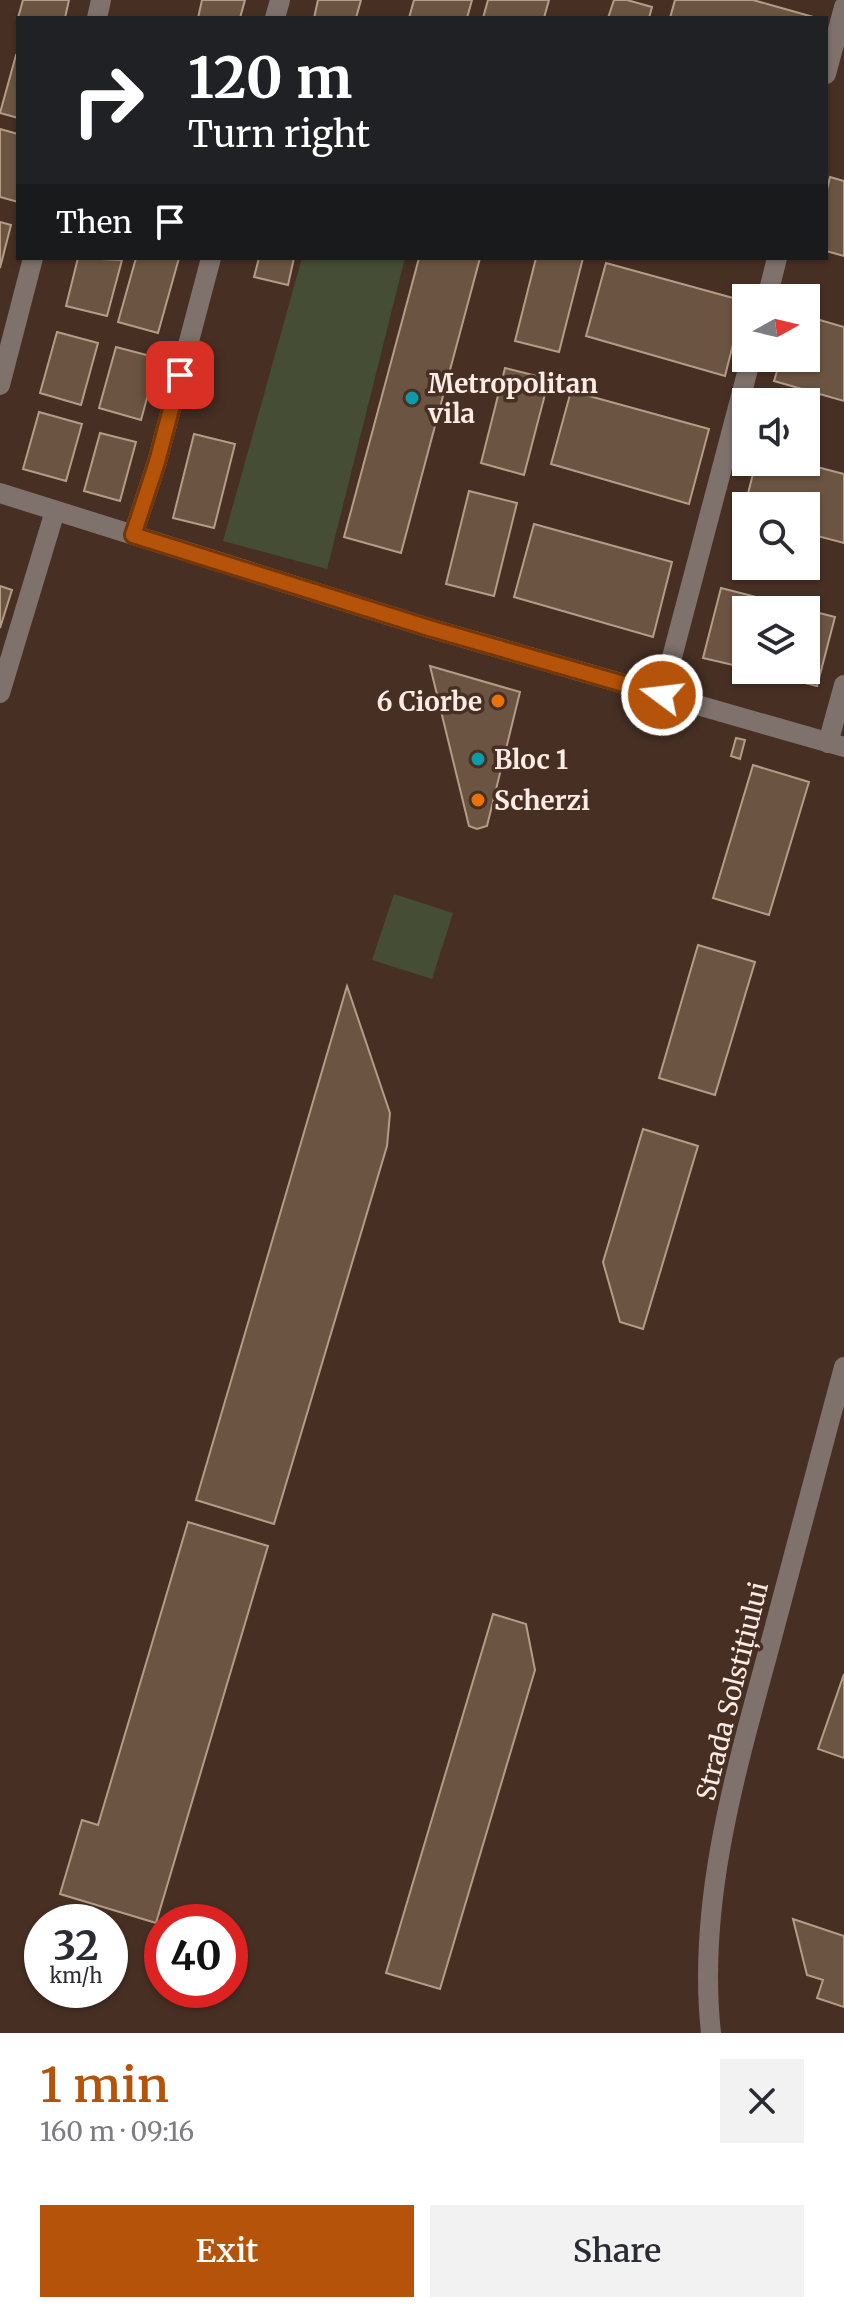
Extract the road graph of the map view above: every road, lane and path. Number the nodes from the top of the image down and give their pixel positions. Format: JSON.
{"nodes":[{"id":1,"x":844,"y":7,"type":"edge"},
{"id":2,"x":828,"y":67,"type":"edge"},
{"id":3,"x":32,"y":260,"type":"edge"},
{"id":4,"x":210,"y":260,"type":"edge"},
{"id":5,"x":776,"y":260,"type":"edge"},
{"id":6,"x":770,"y":284,"type":"edge"},
{"id":7,"x":747,"y":372,"type":"edge"},
{"id":8,"x":0,"y":385,"type":"edge"},
{"id":9,"x":0,"y":493,"type":"edge"},
{"id":10,"x":55,"y":511,"type":"junction"},
{"id":11,"x":133,"y":535,"type":"junction"},
{"id":12,"x":844,"y":685,"type":"edge"},
{"id":13,"x":0,"y":693,"type":"edge"},
{"id":14,"x":662,"y":695,"type":"junction"},
{"id":15,"x":836,"y":745,"type":"edge"},
{"id":16,"x":844,"y":1367,"type":"edge"},
{"id":17,"x":711,"y":2033,"type":"edge"}],
"edges":[{"from":1,"to":2,"type":"street"},
{"from":3,"to":8,"type":"street"},
{"from":4,"to":11,"type":"street"},
{"from":5,"to":6,"type":"street"},
{"from":7,"to":14,"type":"street"},
{"from":9,"to":10,"type":"street"},
{"from":10,"to":11,"type":"street"},
{"from":10,"to":13,"type":"street"},
{"from":11,"to":14,"type":"street"},
{"from":12,"to":15,"type":"street"},
{"from":14,"to":15,"type":"street"},
{"from":16,"to":17,"type":"street","name":"Strada Solstițiului"}]}
